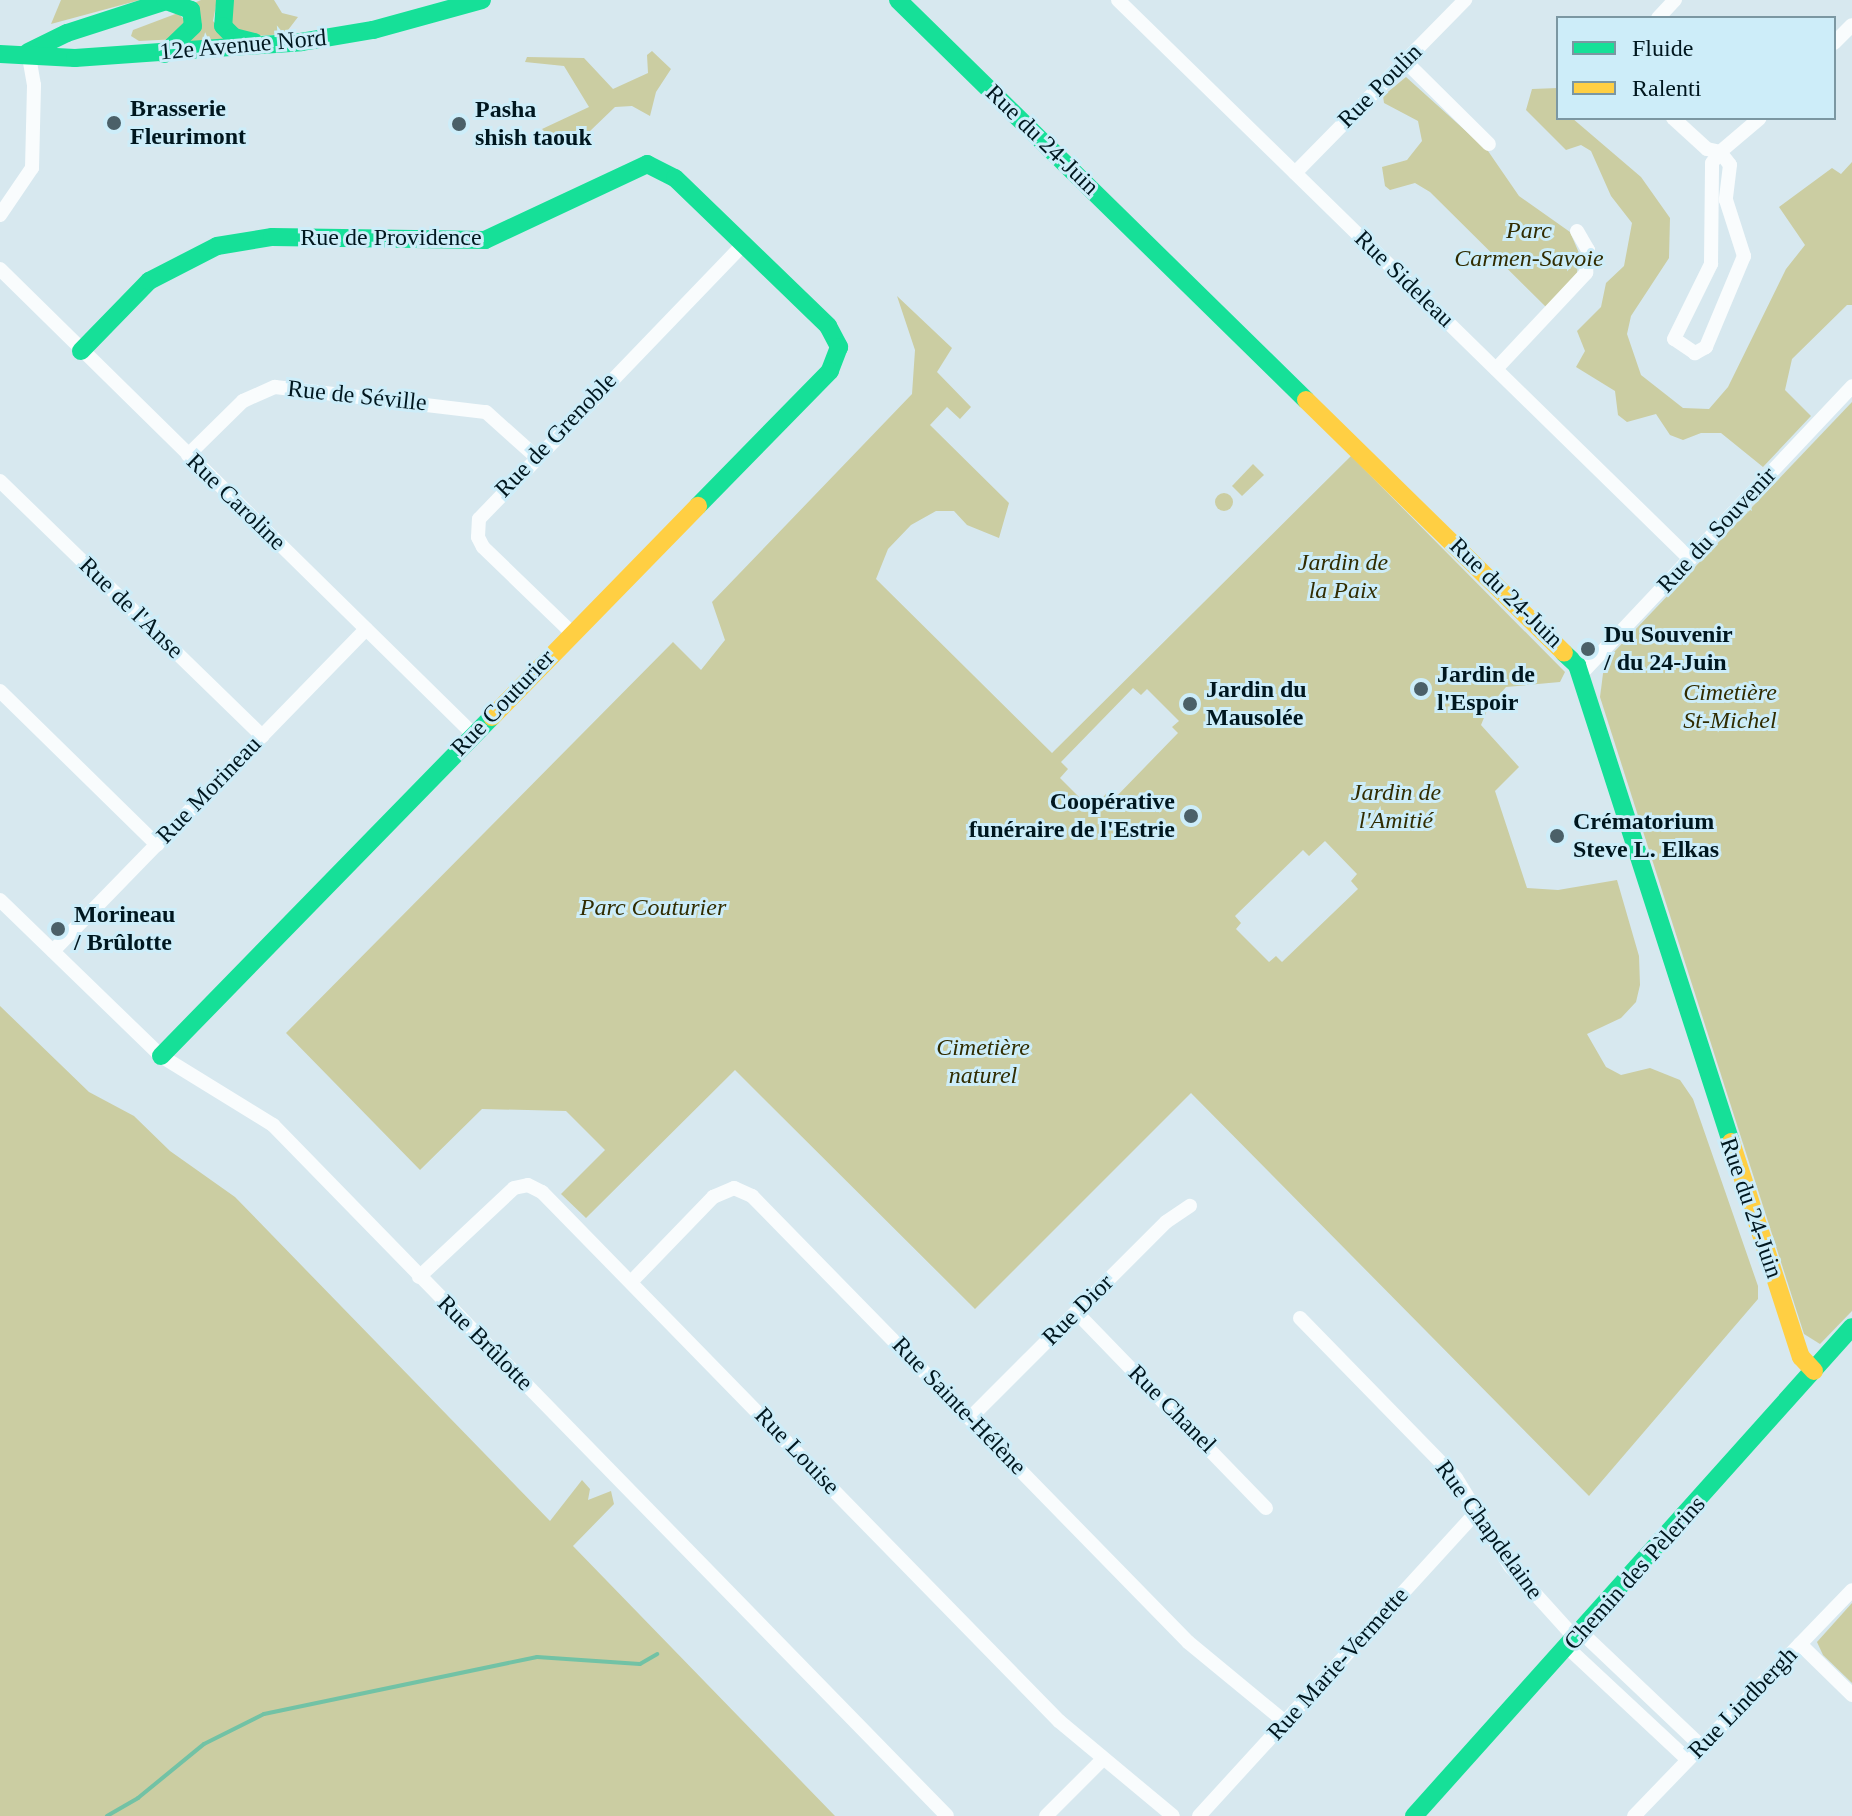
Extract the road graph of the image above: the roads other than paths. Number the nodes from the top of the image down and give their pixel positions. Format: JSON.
{"nodes":[{"id":1,"x":168,"y":0,"type":"edge"},
{"id":2,"x":225,"y":0,"type":"edge"},
{"id":3,"x":482,"y":0,"type":"edge"},
{"id":4,"x":898,"y":0,"type":"edge"},
{"id":5,"x":1118,"y":0,"type":"edge"},
{"id":6,"x":1465,"y":0,"type":"edge"},
{"id":7,"x":1675,"y":0,"type":"edge"},
{"id":8,"x":1660,"y":16,"type":"edge"},
{"id":9,"x":1852,"y":25,"type":"edge"},
{"id":10,"x":1836,"y":41,"type":"edge"},
{"id":11,"x":269,"y":46,"type":"junction"},
{"id":12,"x":28,"y":52,"type":"junction"},
{"id":13,"x":0,"y":54,"type":"edge"},
{"id":14,"x":164,"y":54,"type":"junction"},
{"id":15,"x":1405,"y":61,"type":"junction"},
{"id":16,"x":1675,"y":120,"type":"edge"},
{"id":17,"x":1758,"y":120,"type":"edge"},
{"id":18,"x":1489,"y":144,"type":"dead end"},
{"id":19,"x":1720,"y":152,"type":"junction"},
{"id":20,"x":1295,"y":173,"type":"junction"},
{"id":21,"x":0,"y":215,"type":"edge"},
{"id":22,"x":1577,"y":231,"type":"dead end"},
{"id":23,"x":743,"y":245,"type":"junction"},
{"id":24,"x":0,"y":269,"type":"edge"},
{"id":25,"x":1706,"y":278,"type":"junction"},
{"id":26,"x":1734,"y":283,"type":"junction"},
{"id":27,"x":839,"y":347,"type":"joint"},
{"id":28,"x":81,"y":351,"type":"junction"},
{"id":29,"x":1496,"y":369,"type":"junction"},
{"id":30,"x":1852,"y":386,"type":"edge"},
{"id":31,"x":188,"y":455,"type":"junction"},
{"id":32,"x":535,"y":456,"type":"junction"},
{"id":33,"x":0,"y":481,"type":"edge"},
{"id":34,"x":1690,"y":559,"type":"junction"},
{"id":35,"x":366,"y":629,"type":"junction"},
{"id":36,"x":571,"y":632,"type":"junction"},
{"id":37,"x":1582,"y":673,"type":"junction"},
{"id":38,"x":0,"y":691,"type":"edge"},
{"id":39,"x":473,"y":734,"type":"junction"},
{"id":40,"x":262,"y":736,"type":"junction"},
{"id":41,"x":157,"y":845,"type":"junction"},
{"id":42,"x":0,"y":900,"type":"edge"},
{"id":43,"x":53,"y":951,"type":"junction"},
{"id":44,"x":161,"y":1056,"type":"junction"},
{"id":45,"x":1190,"y":1206,"type":"dead end"},
{"id":46,"x":419,"y":1277,"type":"junction"},
{"id":47,"x":632,"y":1281,"type":"junction"},
{"id":48,"x":1076,"y":1312,"type":"junction"},
{"id":49,"x":1300,"y":1318,"type":"dead end"},
{"id":50,"x":1852,"y":1327,"type":"edge"},
{"id":51,"x":1814,"y":1371,"type":"junction"},
{"id":52,"x":970,"y":1418,"type":"junction"},
{"id":53,"x":1266,"y":1508,"type":"dead end"},
{"id":54,"x":1477,"y":1512,"type":"junction"},
{"id":55,"x":1852,"y":1590,"type":"edge"},
{"id":56,"x":1576,"y":1640,"type":"junction"},
{"id":57,"x":1800,"y":1644,"type":"junction"},
{"id":58,"x":1852,"y":1695,"type":"edge"},
{"id":59,"x":1285,"y":1722,"type":"junction"},
{"id":60,"x":1701,"y":1746,"type":"junction"},
{"id":61,"x":1102,"y":1760,"type":"junction"},
{"id":62,"x":1688,"y":1760,"type":"junction"},
{"id":63,"x":947,"y":1816,"type":"edge"},
{"id":64,"x":1046,"y":1816,"type":"edge"},
{"id":65,"x":1173,"y":1816,"type":"edge"},
{"id":66,"x":1199,"y":1816,"type":"edge"},
{"id":67,"x":1414,"y":1816,"type":"edge"},
{"id":68,"x":1634,"y":1816,"type":"edge"}],
"edges":[{"from":1,"to":12,"type":"street"},
{"from":1,"to":14,"type":"street"},
{"from":2,"to":11,"type":"street"},
{"from":3,"to":11,"type":"street","name":"12e Avenue Nord"},
{"from":4,"to":37,"type":"street","name":"Rue du 24-Juin"},
{"from":5,"to":20,"type":"street","name":"Rue Sideleau"},
{"from":6,"to":15,"type":"street","name":"Rue Poulin"},
{"from":7,"to":8,"type":"street"},
{"from":9,"to":10,"type":"street"},
{"from":11,"to":14,"type":"street","name":"12e Avenue Nord"},
{"from":12,"to":13,"type":"street","name":"12e Avenue Nord"},
{"from":12,"to":14,"type":"street","name":"12e Avenue Nord"},
{"from":12,"to":21,"type":"street"},
{"from":15,"to":18,"type":"street"},
{"from":15,"to":20,"type":"street","name":"Rue Poulin"},
{"from":16,"to":19,"type":"street"},
{"from":17,"to":19,"type":"street"},
{"from":19,"to":25,"type":"street"},
{"from":19,"to":26,"type":"street"},
{"from":20,"to":29,"type":"street","name":"Rue Sideleau"},
{"from":22,"to":29,"type":"street"},
{"from":23,"to":27,"type":"street","name":"Rue de Providence"},
{"from":23,"to":28,"type":"street","name":"Rue de Providence"},
{"from":23,"to":32,"type":"street","name":"Rue de Grenoble"},
{"from":24,"to":28,"type":"street","name":"Rue Caroline"},
{"from":25,"to":26,"type":"street"},
{"from":25,"to":26,"type":"street"},
{"from":27,"to":36,"type":"street","name":"Rue Couturier"},
{"from":28,"to":31,"type":"street","name":"Rue Caroline"},
{"from":29,"to":34,"type":"street","name":"Rue Sideleau"},
{"from":30,"to":34,"type":"street","name":"Rue du Souvenir"},
{"from":31,"to":32,"type":"street","name":"Rue de Séville"},
{"from":31,"to":35,"type":"street","name":"Rue Caroline"},
{"from":32,"to":36,"type":"street","name":"Rue de Grenoble"},
{"from":33,"to":40,"type":"street","name":"Rue de l'Anse"},
{"from":34,"to":37,"type":"street","name":"Rue du Souvenir"},
{"from":35,"to":39,"type":"street","name":"Rue Caroline"},
{"from":35,"to":40,"type":"street","name":"Rue Morineau"},
{"from":36,"to":39,"type":"street","name":"Rue Couturier"},
{"from":37,"to":51,"type":"street","name":"Rue du 24-Juin"},
{"from":38,"to":41,"type":"street"},
{"from":39,"to":44,"type":"street","name":"Rue Couturier"},
{"from":40,"to":41,"type":"street","name":"Rue Morineau"},
{"from":41,"to":43,"type":"street","name":"Rue Morineau"},
{"from":42,"to":43,"type":"street","name":"Rue Brûlotte"},
{"from":43,"to":44,"type":"street","name":"Rue Brûlotte"},
{"from":44,"to":46,"type":"street","name":"Rue Brûlotte"},
{"from":45,"to":48,"type":"street","name":"Rue Dior"},
{"from":46,"to":47,"type":"street","name":"Rue Louise"},
{"from":46,"to":63,"type":"street","name":"Rue Brûlotte"},
{"from":47,"to":52,"type":"street","name":"Rue Sainte-Hélène"},
{"from":47,"to":61,"type":"street","name":"Rue Louise"},
{"from":48,"to":52,"type":"street","name":"Rue Dior"},
{"from":48,"to":53,"type":"street","name":"Rue Chanel"},
{"from":49,"to":54,"type":"street","name":"Rue Chapdelaine"},
{"from":50,"to":51,"type":"street","name":"Chemin des Pèlerins"},
{"from":51,"to":56,"type":"street","name":"Chemin des Pèlerins"},
{"from":52,"to":59,"type":"street","name":"Rue Sainte-Hélène"},
{"from":54,"to":56,"type":"street","name":"Rue Chapdelaine"},
{"from":54,"to":59,"type":"street","name":"Rue Marie-Vermette"},
{"from":55,"to":57,"type":"street","name":"Rue Lindbergh"},
{"from":56,"to":60,"type":"street"},
{"from":56,"to":62,"type":"street"},
{"from":56,"to":67,"type":"street","name":"Chemin des Pèlerins"},
{"from":57,"to":58,"type":"street"},
{"from":57,"to":60,"type":"street","name":"Rue Lindbergh"},
{"from":59,"to":66,"type":"street","name":"Rue Marie-Vermette"},
{"from":60,"to":62,"type":"street","name":"Rue Lindbergh"},
{"from":61,"to":64,"type":"street"},
{"from":61,"to":65,"type":"street","name":"Rue Louise"},
{"from":62,"to":68,"type":"street","name":"Rue Lindbergh"}]}
